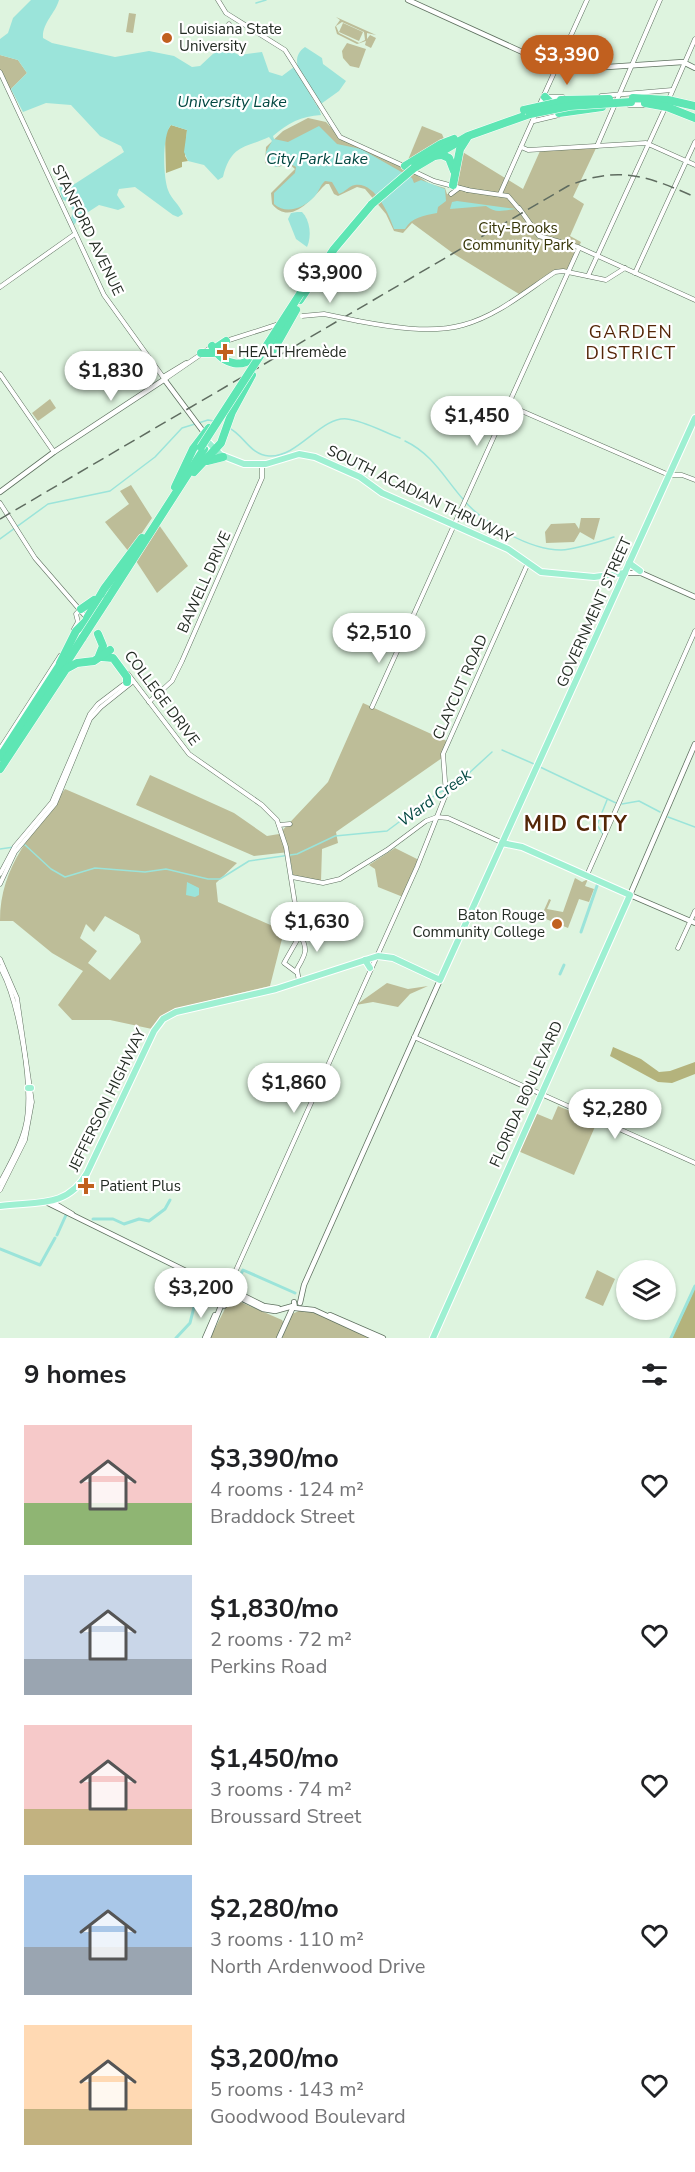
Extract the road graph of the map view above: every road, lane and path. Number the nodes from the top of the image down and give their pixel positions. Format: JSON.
{"nodes":[{"id":1,"x":218,"y":0,"type":"edge"},
{"id":2,"x":587,"y":0,"type":"edge"},
{"id":3,"x":660,"y":0,"type":"edge"},
{"id":4,"x":412,"y":1,"type":"edge"},
{"id":5,"x":695,"y":39,"type":"edge"},
{"id":6,"x":684,"y":63,"type":"junction"},
{"id":7,"x":632,"y":66,"type":"junction"},
{"id":8,"x":557,"y":67,"type":"junction"},
{"id":9,"x":695,"y":68,"type":"edge"},
{"id":10,"x":0,"y":74,"type":"edge"},
{"id":11,"x":672,"y":89,"type":"junction"},
{"id":12,"x":658,"y":92,"type":"junction"},
{"id":13,"x":620,"y":94,"type":"junction"},
{"id":14,"x":585,"y":96,"type":"junction"},
{"id":15,"x":545,"y":99,"type":"junction"},
{"id":16,"x":634,"y":101,"type":"junction"},
{"id":17,"x":667,"y":102,"type":"junction"},
{"id":18,"x":612,"y":103,"type":"junction"},
{"id":19,"x":563,"y":106,"type":"junction"},
{"id":20,"x":657,"y":107,"type":"junction"},
{"id":21,"x":694,"y":108,"type":"edge"},
{"id":22,"x":661,"y":115,"type":"junction"},
{"id":23,"x":533,"y":116,"type":"junction"},
{"id":24,"x":479,"y":131,"type":"junction"},
{"id":25,"x":695,"y":142,"type":"edge"},
{"id":26,"x":648,"y":144,"type":"junction"},
{"id":27,"x":597,"y":146,"type":"junction"},
{"id":28,"x":521,"y":147,"type":"junction"},
{"id":29,"x":686,"y":161,"type":"junction"},
{"id":30,"x":422,"y":162,"type":"junction"},
{"id":31,"x":695,"y":165,"type":"edge"},
{"id":32,"x":410,"y":166,"type":"junction"},
{"id":33,"x":453,"y":184,"type":"junction"},
{"id":34,"x":501,"y":194,"type":"junction"},
{"id":35,"x":75,"y":234,"type":"junction"},
{"id":36,"x":578,"y":248,"type":"junction"},
{"id":37,"x":597,"y":257,"type":"junction"},
{"id":38,"x":624,"y":269,"type":"junction"},
{"id":39,"x":568,"y":271,"type":"junction"},
{"id":40,"x":635,"y":273,"type":"junction"},
{"id":41,"x":588,"y":276,"type":"junction"},
{"id":42,"x":0,"y":287,"type":"edge"},
{"id":43,"x":301,"y":297,"type":"junction"},
{"id":44,"x":695,"y":301,"type":"edge"},
{"id":45,"x":274,"y":335,"type":"junction"},
{"id":46,"x":226,"y":342,"type":"joint"},
{"id":47,"x":213,"y":350,"type":"junction"},
{"id":48,"x":201,"y":353,"type":"joint"},
{"id":49,"x":0,"y":375,"type":"edge"},
{"id":50,"x":252,"y":375,"type":"junction"},
{"id":51,"x":164,"y":378,"type":"junction"},
{"id":52,"x":244,"y":382,"type":"junction"},
{"id":53,"x":508,"y":405,"type":"junction"},
{"id":54,"x":695,"y":418,"type":"edge"},
{"id":55,"x":202,"y":432,"type":"junction"},
{"id":56,"x":220,"y":450,"type":"junction"},
{"id":57,"x":54,"y":452,"type":"junction"},
{"id":58,"x":262,"y":464,"type":"junction"},
{"id":59,"x":672,"y":468,"type":"junction"},
{"id":60,"x":669,"y":475,"type":"junction"},
{"id":61,"x":682,"y":475,"type":"junction"},
{"id":62,"x":695,"y":480,"type":"edge"},
{"id":63,"x":0,"y":492,"type":"edge"},
{"id":64,"x":175,"y":492,"type":"junction"},
{"id":65,"x":0,"y":503,"type":"edge"},
{"id":66,"x":454,"y":524,"type":"junction"},
{"id":67,"x":629,"y":563,"type":"junction"},
{"id":68,"x":529,"y":566,"type":"junction"},
{"id":69,"x":640,"y":571,"type":"junction"},
{"id":70,"x":625,"y":572,"type":"junction"},
{"id":71,"x":614,"y":575,"type":"junction"},
{"id":72,"x":621,"y":580,"type":"junction"},
{"id":73,"x":105,"y":595,"type":"junction"},
{"id":74,"x":695,"y":596,"type":"edge"},
{"id":75,"x":81,"y":616,"type":"junction"},
{"id":76,"x":695,"y":631,"type":"edge"},
{"id":77,"x":99,"y":634,"type":"junction"},
{"id":78,"x":81,"y":638,"type":"junction"},
{"id":79,"x":110,"y":649,"type":"junction"},
{"id":80,"x":100,"y":656,"type":"junction"},
{"id":81,"x":57,"y":670,"type":"junction"},
{"id":82,"x":130,"y":681,"type":"junction"},
{"id":83,"x":108,"y":698,"type":"junction"},
{"id":84,"x":149,"y":702,"type":"junction"},
{"id":85,"x":372,"y":707,"type":"dead end"},
{"id":86,"x":90,"y":716,"type":"junction"},
{"id":87,"x":695,"y":744,"type":"edge"},
{"id":88,"x":0,"y":749,"type":"edge"},
{"id":89,"x":74,"y":750,"type":"junction"},
{"id":90,"x":0,"y":757,"type":"edge"},
{"id":91,"x":0,"y":764,"type":"edge"},
{"id":92,"x":0,"y":769,"type":"edge"},
{"id":93,"x":437,"y":817,"type":"junction"},
{"id":94,"x":290,"y":824,"type":"dead end"},
{"id":95,"x":279,"y":825,"type":"junction"},
{"id":96,"x":505,"y":842,"type":"junction"},
{"id":97,"x":12,"y":852,"type":"junction"},
{"id":98,"x":290,"y":870,"type":"junction"},
{"id":99,"x":0,"y":873,"type":"edge"},
{"id":100,"x":586,"y":876,"type":"junction"},
{"id":101,"x":298,"y":879,"type":"junction"},
{"id":102,"x":292,"y":880,"type":"junction"},
{"id":103,"x":0,"y":884,"type":"edge"},
{"id":104,"x":628,"y":894,"type":"junction"},
{"id":105,"x":695,"y":910,"type":"edge"},
{"id":106,"x":693,"y":922,"type":"edge"},
{"id":107,"x":301,"y":938,"type":"junction"},
{"id":108,"x":678,"y":948,"type":"dead end"},
{"id":109,"x":381,"y":949,"type":"junction"},
{"id":110,"x":376,"y":957,"type":"junction"},
{"id":111,"x":388,"y":957,"type":"junction"},
{"id":112,"x":0,"y":959,"type":"edge"},
{"id":113,"x":365,"y":960,"type":"junction"},
{"id":114,"x":0,"y":967,"type":"edge"},
{"id":115,"x":370,"y":968,"type":"junction"},
{"id":116,"x":443,"y":973,"type":"junction"},
{"id":117,"x":429,"y":975,"type":"junction"},
{"id":118,"x":299,"y":979,"type":"junction"},
{"id":119,"x":414,"y":1037,"type":"junction"},
{"id":120,"x":29,"y":1088,"type":"junction"},
{"id":121,"x":541,"y":1093,"type":"junction"},
{"id":122,"x":695,"y":1163,"type":"edge"},
{"id":123,"x":0,"y":1183,"type":"edge"},
{"id":124,"x":0,"y":1190,"type":"edge"},
{"id":125,"x":63,"y":1197,"type":"junction"},
{"id":126,"x":50,"y":1202,"type":"junction"},
{"id":127,"x":0,"y":1206,"type":"edge"},
{"id":128,"x":68,"y":1211,"type":"junction"},
{"id":129,"x":228,"y":1290,"type":"junction"},
{"id":130,"x":300,"y":1292,"type":"junction"},
{"id":131,"x":240,"y":1298,"type":"junction"},
{"id":132,"x":220,"y":1304,"type":"junction"},
{"id":133,"x":297,"y":1305,"type":"junction"},
{"id":134,"x":260,"y":1306,"type":"junction"},
{"id":135,"x":275,"y":1309,"type":"junction"},
{"id":136,"x":283,"y":1309,"type":"junction"},
{"id":137,"x":220,"y":1311,"type":"junction"},
{"id":138,"x":287,"y":1321,"type":"junction"},
{"id":139,"x":213,"y":1328,"type":"junction"},
{"id":140,"x":206,"y":1338,"type":"edge"},
{"id":141,"x":280,"y":1338,"type":"edge"},
{"id":142,"x":375,"y":1338,"type":"edge"},
{"id":143,"x":383,"y":1338,"type":"edge"},
{"id":144,"x":432,"y":1338,"type":"edge"}],
"edges":[{"from":1,"to":32,"type":"street"},
{"from":2,"to":8,"type":"street"},
{"from":3,"to":7,"type":"street"},
{"from":4,"to":8,"type":"main road"},
{"from":5,"to":6,"type":"street"},
{"from":6,"to":7,"type":"main road"},
{"from":6,"to":9,"type":"main road"},
{"from":6,"to":11,"type":"street"},
{"from":7,"to":8,"type":"main road"},
{"from":7,"to":13,"type":"street"},
{"from":8,"to":15,"type":"street"},
{"from":10,"to":35,"type":"street","name":"STANFORD AVENUE"},
{"from":11,"to":12,"type":"street"},
{"from":11,"to":17,"type":"street"},
{"from":12,"to":13,"type":"street"},
{"from":12,"to":17,"type":"street"},
{"from":13,"to":14,"type":"street"},
{"from":13,"to":18,"type":"street"},
{"from":14,"to":15,"type":"street"},
{"from":14,"to":19,"type":"highway"},
{"from":15,"to":19,"type":"highway"},
{"from":15,"to":23,"type":"street"},
{"from":16,"to":18,"type":"highway","bridge":true},
{"from":16,"to":19,"type":"highway","bridge":true},
{"from":16,"to":21,"type":"highway","bridge":true},
{"from":16,"to":21,"type":"highway","bridge":true},
{"from":16,"to":23,"type":"highway","bridge":true},
{"from":17,"to":20,"type":"street"},
{"from":17,"to":21,"type":"highway","bridge":true},
{"from":17,"to":22,"type":"street"},
{"from":18,"to":19,"type":"highway"},
{"from":18,"to":19,"type":"highway","bridge":true},
{"from":18,"to":20,"type":"street"},
{"from":18,"to":23,"type":"street"},
{"from":18,"to":23,"type":"highway","bridge":true},
{"from":18,"to":27,"type":"street"},
{"from":19,"to":23,"type":"highway","bridge":true},
{"from":19,"to":23,"type":"highway","bridge":true},
{"from":19,"to":23,"type":"highway"},
{"from":20,"to":22,"type":"street"},
{"from":22,"to":26,"type":"street"},
{"from":23,"to":24,"type":"highway"},
{"from":23,"to":28,"type":"street"},
{"from":23,"to":32,"type":"highway"},
{"from":24,"to":30,"type":"highway"},
{"from":24,"to":33,"type":"highway"},
{"from":25,"to":29,"type":"street"},
{"from":26,"to":27,"type":"street"},
{"from":26,"to":29,"type":"street"},
{"from":26,"to":37,"type":"street"},
{"from":27,"to":28,"type":"street"},
{"from":28,"to":34,"type":"street"},
{"from":29,"to":31,"type":"street"},
{"from":29,"to":40,"type":"street"},
{"from":30,"to":32,"type":"highway"},
{"from":30,"to":33,"type":"highway"},
{"from":32,"to":33,"type":"street"},
{"from":32,"to":33,"type":"street"},
{"from":32,"to":43,"type":"highway","bridge":true},
{"from":33,"to":33,"type":"street"},
{"from":33,"to":34,"type":"street"},
{"from":34,"to":36,"type":"street"},
{"from":35,"to":42,"type":"street"},
{"from":35,"to":51,"type":"street","name":"STANFORD AVENUE"},
{"from":36,"to":37,"type":"street"},
{"from":36,"to":39,"type":"street"},
{"from":37,"to":38,"type":"street"},
{"from":37,"to":41,"type":"street"},
{"from":38,"to":40,"type":"street"},
{"from":38,"to":41,"type":"street"},
{"from":38,"to":44,"type":"street"},
{"from":39,"to":41,"type":"street"},
{"from":39,"to":46,"type":"street","bridge":true},
{"from":39,"to":53,"type":"street"},
{"from":40,"to":44,"type":"street"},
{"from":43,"to":45,"type":"highway","bridge":true},
{"from":43,"to":47,"type":"highway","bridge":true},
{"from":43,"to":50,"type":"highway","bridge":true},
{"from":45,"to":47,"type":"highway","bridge":true},
{"from":45,"to":52,"type":"highway","bridge":true},
{"from":46,"to":47,"type":"highway"},
{"from":47,"to":48,"type":"highway"},
{"from":48,"to":51,"type":"street"},
{"from":49,"to":57,"type":"street"},
{"from":50,"to":55,"type":"highway","bridge":true},
{"from":50,"to":56,"type":"highway"},
{"from":51,"to":55,"type":"main road"},
{"from":51,"to":57,"type":"main road"},
{"from":52,"to":55,"type":"highway","bridge":true},
{"from":52,"to":55,"type":"highway","bridge":true},
{"from":53,"to":60,"type":"street"},
{"from":53,"to":66,"type":"street"},
{"from":54,"to":59,"type":"main road","name":"GOVERNMENT STREET"},
{"from":55,"to":56,"type":"main road"},
{"from":55,"to":64,"type":"highway"},
{"from":56,"to":58,"type":"main road","name":"SOUTH ACADIAN THRUWAY"},
{"from":56,"to":64,"type":"highway"},
{"from":57,"to":63,"type":"main road"},
{"from":58,"to":66,"type":"main road","name":"SOUTH ACADIAN THRUWAY"},
{"from":58,"to":84,"type":"street","name":"BAWELL DRIVE"},
{"from":59,"to":60,"type":"main road","name":"GOVERNMENT STREET"},
{"from":59,"to":61,"type":"street"},
{"from":60,"to":61,"type":"street"},
{"from":60,"to":67,"type":"main road","name":"GOVERNMENT STREET"},
{"from":61,"to":62,"type":"street"},
{"from":64,"to":73,"type":"highway"},
{"from":64,"to":73,"type":"highway"},
{"from":65,"to":75,"type":"street","name":"COLLEGE DRIVE"},
{"from":66,"to":68,"type":"main road","name":"SOUTH ACADIAN THRUWAY"},
{"from":66,"to":85,"type":"street"},
{"from":67,"to":69,"type":"main road"},
{"from":67,"to":70,"type":"main road","name":"GOVERNMENT STREET"},
{"from":68,"to":70,"type":"main road","name":"SOUTH ACADIAN THRUWAY"},
{"from":68,"to":71,"type":"main road","name":"SOUTH ACADIAN THRUWAY"},
{"from":68,"to":93,"type":"street","name":"CLAYCUT ROAD"},
{"from":69,"to":70,"type":"main road","name":"SOUTH ACADIAN THRUWAY"},
{"from":69,"to":74,"type":"main road","name":"SOUTH ACADIAN THRUWAY"},
{"from":70,"to":71,"type":"main road","name":"SOUTH ACADIAN THRUWAY"},
{"from":70,"to":72,"type":"main road","name":"GOVERNMENT STREET"},
{"from":70,"to":74,"type":"main road","name":"SOUTH ACADIAN THRUWAY"},
{"from":71,"to":72,"type":"main road"},
{"from":72,"to":96,"type":"main road","name":"GOVERNMENT STREET"},
{"from":73,"to":75,"type":"highway"},
{"from":73,"to":78,"type":"highway","bridge":true},
{"from":75,"to":77,"type":"street","name":"COLLEGE DRIVE"},
{"from":75,"to":81,"type":"highway"},
{"from":75,"to":88,"type":"street"},
{"from":76,"to":100,"type":"street"},
{"from":77,"to":79,"type":"street","name":"COLLEGE DRIVE"},
{"from":77,"to":80,"type":"highway"},
{"from":78,"to":80,"type":"highway"},
{"from":78,"to":81,"type":"highway"},
{"from":78,"to":91,"type":"highway"},
{"from":79,"to":80,"type":"highway"},
{"from":79,"to":82,"type":"street","name":"COLLEGE DRIVE"},
{"from":80,"to":82,"type":"highway"},
{"from":80,"to":92,"type":"highway"},
{"from":81,"to":90,"type":"highway"},
{"from":82,"to":83,"type":"street"},
{"from":82,"to":84,"type":"street","name":"COLLEGE DRIVE"},
{"from":83,"to":86,"type":"street"},
{"from":83,"to":86,"type":"street"},
{"from":84,"to":95,"type":"street","name":"COLLEGE DRIVE"},
{"from":86,"to":89,"type":"street"},
{"from":87,"to":104,"type":"main road","name":"FLORIDA BOULEVARD"},
{"from":89,"to":97,"type":"street"},
{"from":89,"to":97,"type":"street"},
{"from":93,"to":96,"type":"street"},
{"from":93,"to":101,"type":"street"},
{"from":93,"to":109,"type":"street","name":"CLAYCUT ROAD"},
{"from":94,"to":95,"type":"street"},
{"from":95,"to":98,"type":"street","name":"COLLEGE DRIVE"},
{"from":96,"to":100,"type":"main road"},
{"from":96,"to":116,"type":"main road","name":"GOVERNMENT STREET"},
{"from":97,"to":99,"type":"street"},
{"from":97,"to":103,"type":"street"},
{"from":98,"to":101,"type":"street"},
{"from":98,"to":102,"type":"street","name":"COLLEGE DRIVE"},
{"from":100,"to":104,"type":"main road"},
{"from":101,"to":102,"type":"street"},
{"from":102,"to":107,"type":"street","name":"COLLEGE DRIVE"},
{"from":104,"to":106,"type":"main road"},
{"from":104,"to":121,"type":"main road","name":"FLORIDA BOULEVARD"},
{"from":105,"to":106,"type":"street"},
{"from":106,"to":108,"type":"street"},
{"from":107,"to":118,"type":"street","name":"COLLEGE DRIVE"},
{"from":107,"to":118,"type":"street"},
{"from":109,"to":110,"type":"street","name":"CLAYCUT ROAD"},
{"from":109,"to":111,"type":"main road"},
{"from":110,"to":111,"type":"main road","name":"JEFFERSON HIGHWAY"},
{"from":110,"to":113,"type":"main road","name":"JEFFERSON HIGHWAY"},
{"from":110,"to":115,"type":"street","name":"CLAYCUT ROAD"},
{"from":111,"to":117,"type":"main road","name":"JEFFERSON HIGHWAY"},
{"from":112,"to":120,"type":"street"},
{"from":113,"to":115,"type":"main road"},
{"from":113,"to":118,"type":"main road","name":"JEFFERSON HIGHWAY"},
{"from":114,"to":120,"type":"street"},
{"from":115,"to":129,"type":"street","name":"CLAYCUT ROAD"},
{"from":116,"to":117,"type":"main road","name":"JEFFERSON HIGHWAY"},
{"from":116,"to":117,"type":"main road"},
{"from":116,"to":119,"type":"main road","name":"GOVERNMENT STREET"},
{"from":118,"to":125,"type":"main road","name":"JEFFERSON HIGHWAY"},
{"from":119,"to":121,"type":"street"},
{"from":119,"to":130,"type":"main road","name":"GOVERNMENT STREET"},
{"from":120,"to":123,"type":"street"},
{"from":120,"to":124,"type":"street"},
{"from":121,"to":122,"type":"street"},
{"from":121,"to":144,"type":"main road","name":"FLORIDA BOULEVARD"},
{"from":125,"to":126,"type":"main road","name":"JEFFERSON HIGHWAY"},
{"from":125,"to":128,"type":"main road"},
{"from":126,"to":127,"type":"main road","name":"JEFFERSON HIGHWAY"},
{"from":126,"to":128,"type":"main road"},
{"from":128,"to":129,"type":"main road"},
{"from":129,"to":131,"type":"main road"},
{"from":129,"to":132,"type":"main road"},
{"from":129,"to":134,"type":"main road"},
{"from":129,"to":137,"type":"main road"},
{"from":130,"to":133,"type":"main road"},
{"from":130,"to":133,"type":"main road","name":"GOVERNMENT STREET"},
{"from":131,"to":134,"type":"main road"},
{"from":131,"to":139,"type":"main road"},
{"from":132,"to":137,"type":"main road"},
{"from":132,"to":140,"type":"main road"},
{"from":133,"to":135,"type":"main road"},
{"from":133,"to":136,"type":"main road"},
{"from":133,"to":138,"type":"main road","name":"GOVERNMENT STREET"},
{"from":133,"to":138,"type":"main road"},
{"from":133,"to":142,"type":"main road"},
{"from":133,"to":143,"type":"main road"},
{"from":134,"to":135,"type":"main road"},
{"from":135,"to":136,"type":"main road"},
{"from":136,"to":138,"type":"main road"},
{"from":137,"to":139,"type":"main road"},
{"from":138,"to":141,"type":"main road","name":"GOVERNMENT STREET"},
{"from":139,"to":140,"type":"main road"}]}
